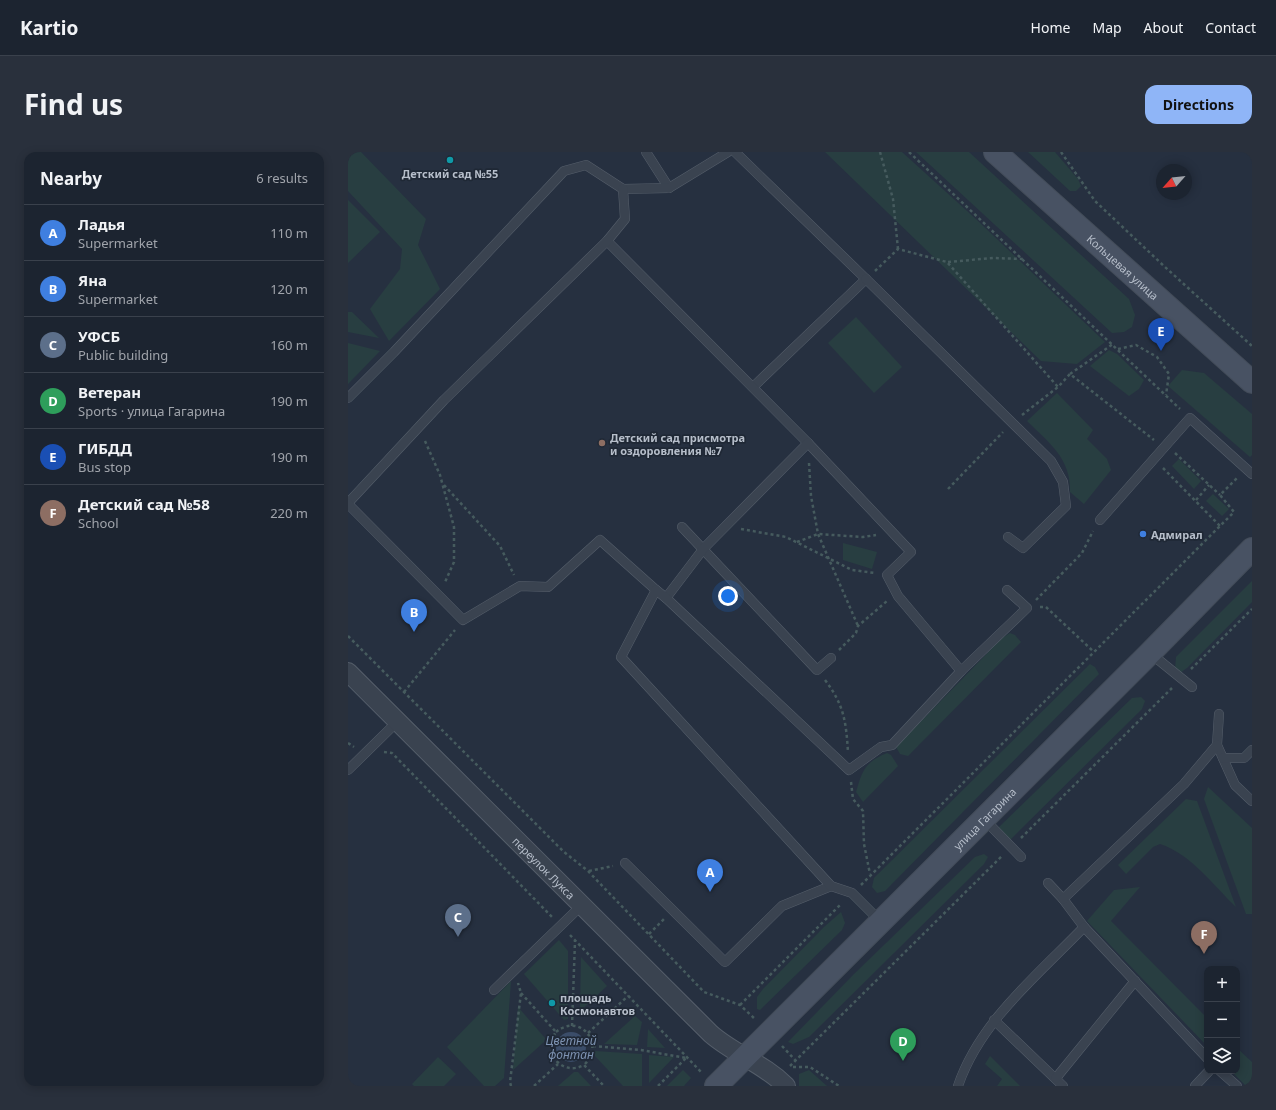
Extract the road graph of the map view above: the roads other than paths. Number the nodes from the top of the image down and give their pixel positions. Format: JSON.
{"nodes":[{"id":1,"x":646,"y":152,"type":"edge"},
{"id":2,"x":728,"y":152,"type":"edge"},
{"id":3,"x":735,"y":152,"type":"edge"},
{"id":4,"x":995,"y":152,"type":"edge"},
{"id":5,"x":669,"y":188,"type":"junction"},
{"id":6,"x":623,"y":189,"type":"junction"},
{"id":7,"x":607,"y":241,"type":"junction"},
{"id":8,"x":866,"y":279,"type":"junction"},
{"id":9,"x":1252,"y":382,"type":"edge"},
{"id":10,"x":753,"y":387,"type":"junction"},
{"id":11,"x":348,"y":398,"type":"edge"},
{"id":12,"x":808,"y":443,"type":"junction"},
{"id":13,"x":1249,"y":471,"type":"edge"},
{"id":14,"x":348,"y":503,"type":"edge"},
{"id":15,"x":1100,"y":520,"type":"dead end"},
{"id":16,"x":682,"y":527,"type":"dead end"},
{"id":17,"x":1008,"y":537,"type":"dead end"},
{"id":18,"x":704,"y":548,"type":"junction"},
{"id":19,"x":1252,"y":548,"type":"edge"},
{"id":20,"x":656,"y":590,"type":"junction"},
{"id":21,"x":1007,"y":590,"type":"dead end"},
{"id":22,"x":666,"y":598,"type":"junction"},
{"id":23,"x":1150,"y":654,"type":"junction"},
{"id":24,"x":831,"y":658,"type":"road end"},
{"id":25,"x":961,"y":671,"type":"junction"},
{"id":26,"x":348,"y":672,"type":"edge"},
{"id":27,"x":1192,"y":687,"type":"dead end"},
{"id":28,"x":1219,"y":714,"type":"dead end"},
{"id":29,"x":398,"y":721,"type":"junction"},
{"id":30,"x":1218,"y":745,"type":"junction"},
{"id":31,"x":1252,"y":750,"type":"edge"},
{"id":32,"x":1223,"y":758,"type":"junction"},
{"id":33,"x":348,"y":770,"type":"edge"},
{"id":34,"x":1252,"y":801,"type":"edge"},
{"id":35,"x":984,"y":819,"type":"junction"},
{"id":36,"x":1021,"y":857,"type":"dead end"},
{"id":37,"x":625,"y":863,"type":"road end"},
{"id":38,"x":1048,"y":883,"type":"dead end"},
{"id":39,"x":831,"y":886,"type":"junction"},
{"id":40,"x":1063,"y":899,"type":"junction"},
{"id":41,"x":582,"y":905,"type":"junction"},
{"id":42,"x":880,"y":922,"type":"junction"},
{"id":43,"x":1084,"y":927,"type":"junction"},
{"id":44,"x":1135,"y":981,"type":"junction"},
{"id":45,"x":494,"y":990,"type":"dead end"},
{"id":46,"x":994,"y":1020,"type":"junction"},
{"id":47,"x":1204,"y":1055,"type":"edge"},
{"id":48,"x":745,"y":1057,"type":"junction"},
{"id":49,"x":1206,"y":1074,"type":"edge"},
{"id":50,"x":1223,"y":1074,"type":"edge"},
{"id":51,"x":1056,"y":1078,"type":"junction"},
{"id":52,"x":716,"y":1086,"type":"edge"},
{"id":53,"x":786,"y":1086,"type":"edge"},
{"id":54,"x":958,"y":1086,"type":"edge"},
{"id":55,"x":1063,"y":1086,"type":"edge"},
{"id":56,"x":1195,"y":1086,"type":"edge"},
{"id":57,"x":1237,"y":1086,"type":"edge"}],
"edges":[{"from":1,"to":5,"type":"lane"},
{"from":2,"to":5,"type":"lane"},
{"from":3,"to":8,"type":"lane"},
{"from":4,"to":9,"type":"main road","name":"Кольцевая улица"},
{"from":5,"to":6,"type":"lane"},
{"from":6,"to":7,"type":"lane"},
{"from":6,"to":11,"type":"lane"},
{"from":7,"to":10,"type":"lane"},
{"from":7,"to":14,"type":"lane"},
{"from":8,"to":10,"type":"lane"},
{"from":8,"to":17,"type":"lane"},
{"from":10,"to":12,"type":"lane"},
{"from":12,"to":18,"type":"lane"},
{"from":12,"to":25,"type":"lane"},
{"from":13,"to":15,"type":"lane"},
{"from":14,"to":20,"type":"lane"},
{"from":16,"to":18,"type":"lane"},
{"from":18,"to":22,"type":"lane"},
{"from":18,"to":24,"type":"lane"},
{"from":19,"to":23,"type":"main road","name":"улица Гагарина"},
{"from":20,"to":22,"type":"lane"},
{"from":20,"to":39,"type":"lane"},
{"from":21,"to":25,"type":"lane"},
{"from":22,"to":25,"type":"lane"},
{"from":23,"to":27,"type":"lane"},
{"from":23,"to":35,"type":"main road","name":"улица Гагарина"},
{"from":26,"to":29,"type":"street","name":"переулок Лукса"},
{"from":28,"to":30,"type":"lane"},
{"from":29,"to":33,"type":"lane"},
{"from":29,"to":41,"type":"street","name":"переулок Лукса"},
{"from":30,"to":32,"type":"lane"},
{"from":30,"to":40,"type":"lane"},
{"from":31,"to":32,"type":"lane"},
{"from":32,"to":34,"type":"lane"},
{"from":35,"to":36,"type":"lane"},
{"from":35,"to":42,"type":"main road","name":"улица Гагарина"},
{"from":37,"to":39,"type":"lane"},
{"from":38,"to":40,"type":"lane"},
{"from":39,"to":42,"type":"lane"},
{"from":40,"to":43,"type":"lane"},
{"from":41,"to":45,"type":"lane"},
{"from":41,"to":48,"type":"street","name":"переулок Лукса"},
{"from":42,"to":48,"type":"main road","name":"улица Гагарина"},
{"from":43,"to":44,"type":"lane"},
{"from":43,"to":46,"type":"lane"},
{"from":44,"to":47,"type":"lane"},
{"from":44,"to":51,"type":"lane"},
{"from":46,"to":51,"type":"lane"},
{"from":46,"to":54,"type":"lane"},
{"from":48,"to":52,"type":"main road","name":"улица Гагарина"},
{"from":48,"to":53,"type":"street","name":"переулок Лукса"},
{"from":49,"to":56,"type":"lane"},
{"from":50,"to":57,"type":"lane"},
{"from":51,"to":55,"type":"lane"}]}
